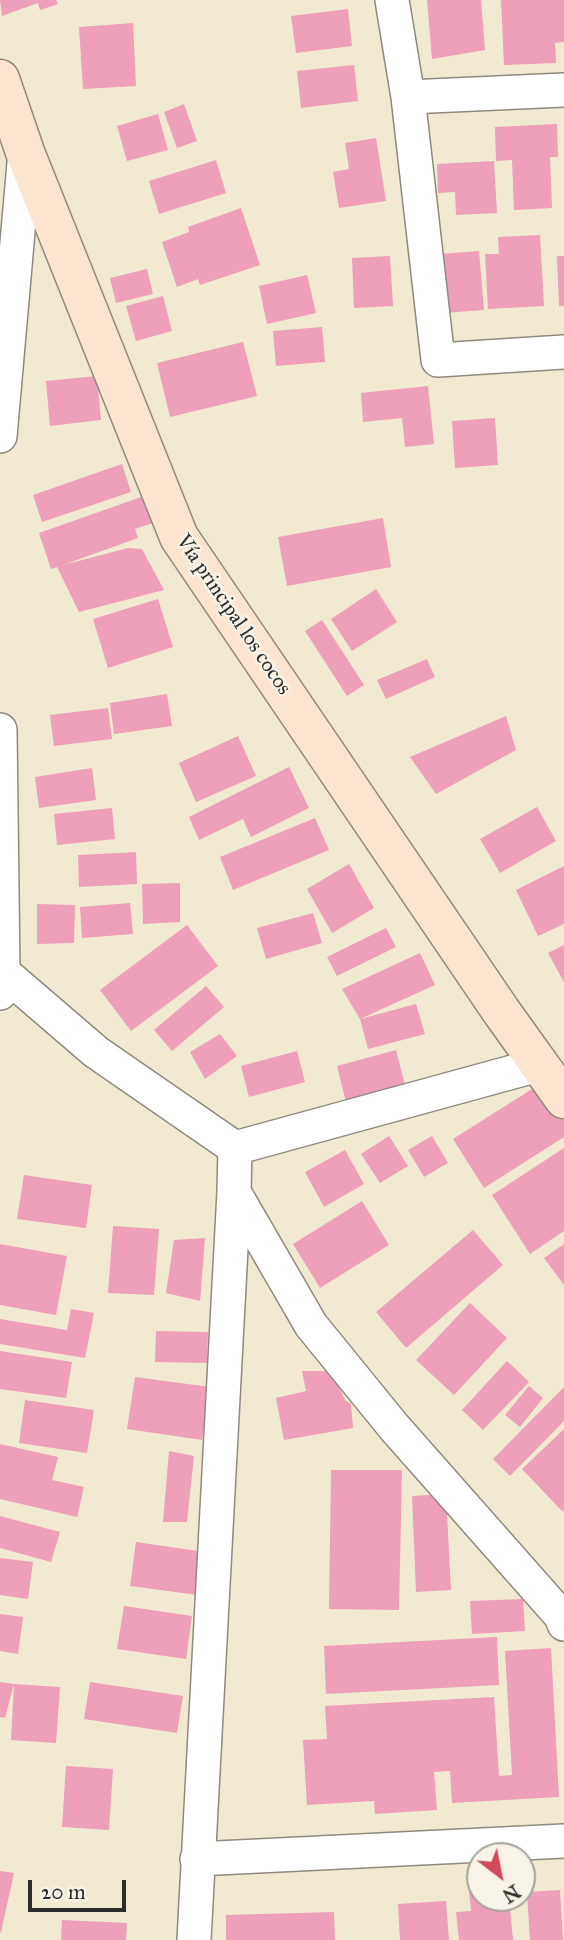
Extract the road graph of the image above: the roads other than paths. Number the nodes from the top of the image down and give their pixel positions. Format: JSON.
{"nodes":[{"id":1,"x":392,"y":0,"type":"edge"},
{"id":2,"x":0,"y":79,"type":"edge"},
{"id":3,"x":564,"y":89,"type":"edge"},
{"id":4,"x":408,"y":97,"type":"junction"},
{"id":5,"x":25,"y":152,"type":"junction"},
{"id":6,"x":564,"y":352,"type":"edge"},
{"id":7,"x":0,"y":436,"type":"edge"},
{"id":8,"x":0,"y":730,"type":"edge"},
{"id":9,"x":1,"y":983,"type":"edge"},
{"id":10,"x":538,"y":1065,"type":"junction"},
{"id":11,"x":564,"y":1099,"type":"edge"},
{"id":12,"x":235,"y":1148,"type":"junction"},
{"id":13,"x":234,"y":1192,"type":"junction"},
{"id":14,"x":564,"y":1624,"type":"edge"},
{"id":15,"x":564,"y":1841,"type":"edge"},
{"id":16,"x":197,"y":1859,"type":"junction"},
{"id":17,"x":194,"y":1940,"type":"edge"}],
"edges":[{"from":1,"to":4,"type":"street"},
{"from":2,"to":5,"type":"street","name":"Vía principal los cocos"},
{"from":3,"to":4,"type":"street"},
{"from":4,"to":6,"type":"street"},
{"from":5,"to":7,"type":"street"},
{"from":5,"to":10,"type":"street","name":"Vía principal los cocos"},
{"from":8,"to":9,"type":"street"},
{"from":9,"to":12,"type":"street"},
{"from":10,"to":11,"type":"street","name":"Vía principal los cocos"},
{"from":10,"to":12,"type":"street"},
{"from":12,"to":13,"type":"street"},
{"from":13,"to":14,"type":"street"},
{"from":13,"to":16,"type":"street"},
{"from":15,"to":16,"type":"street"},
{"from":16,"to":17,"type":"street"}]}
